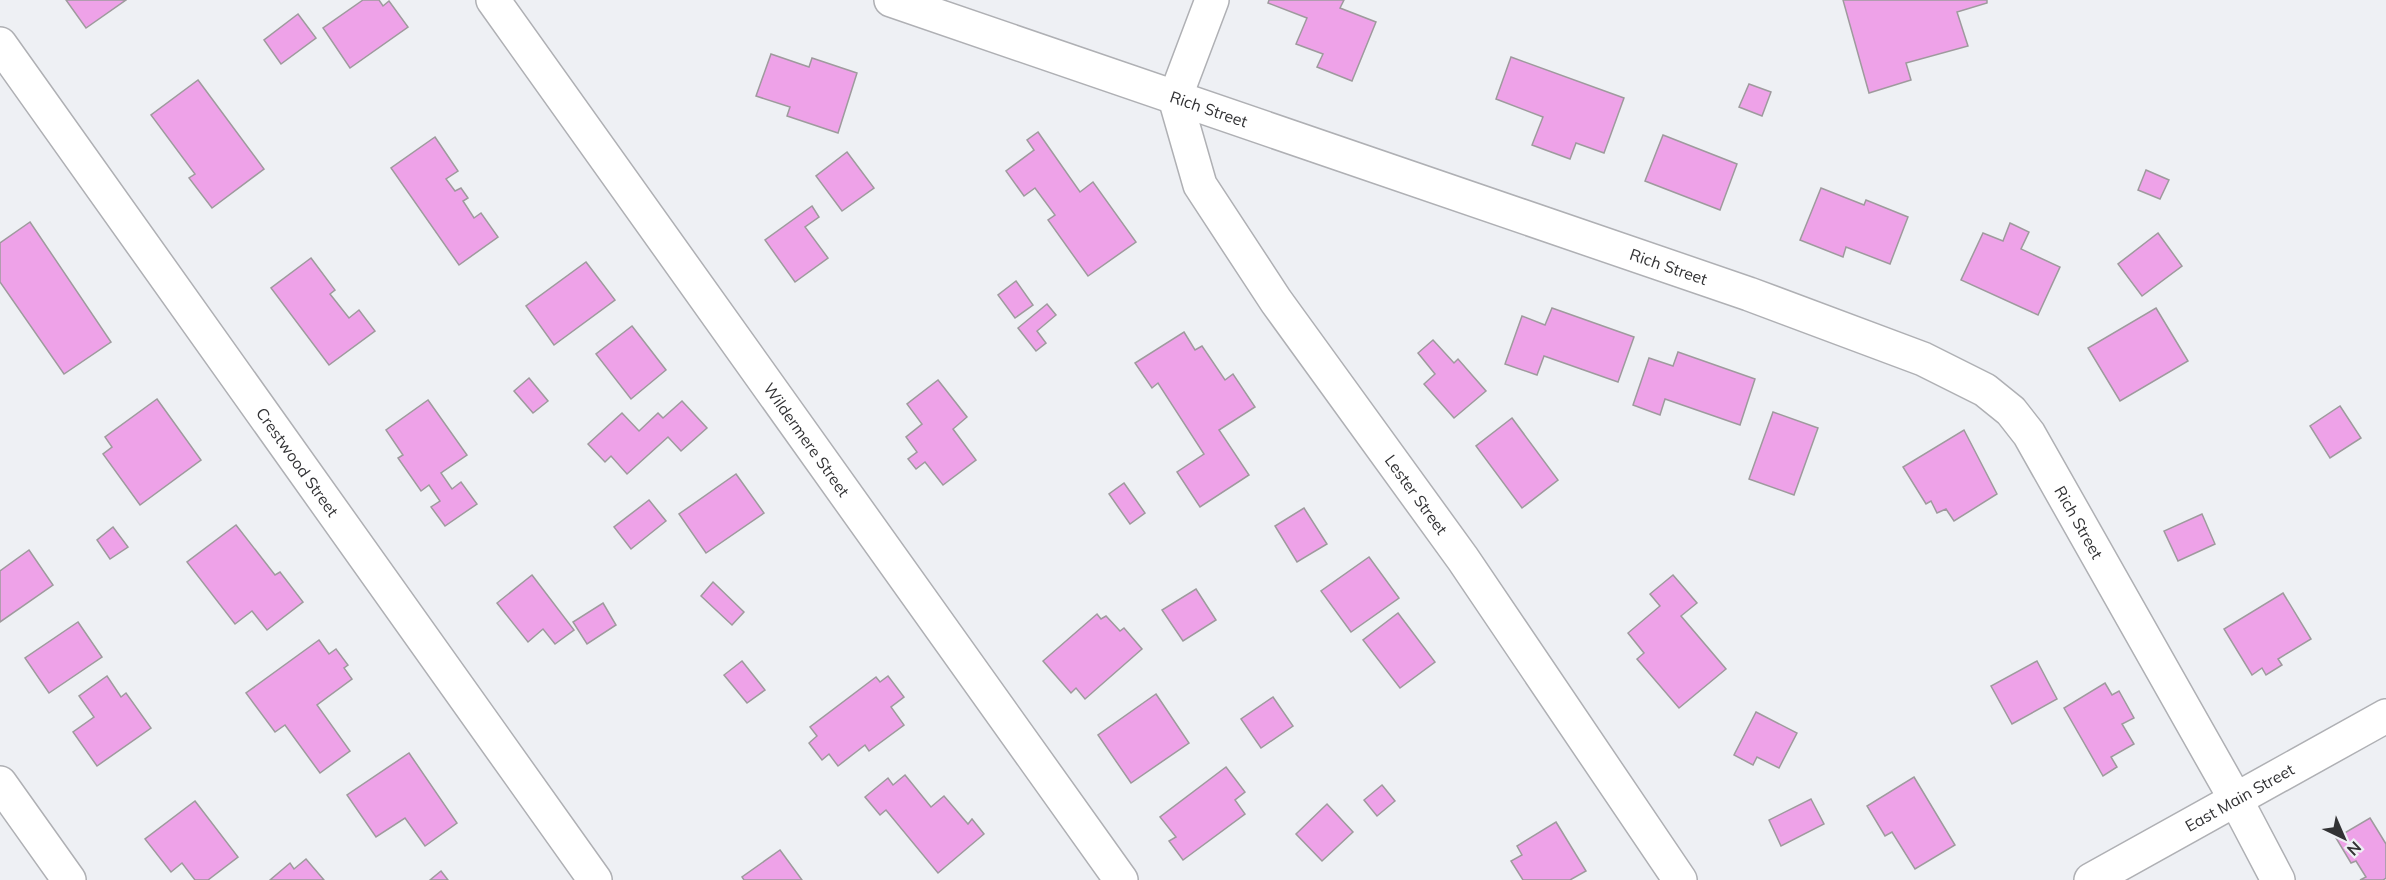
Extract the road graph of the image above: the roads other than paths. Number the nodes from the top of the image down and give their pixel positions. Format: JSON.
{"nodes":[{"id":1,"x":493,"y":0,"type":"edge"},
{"id":2,"x":891,"y":0,"type":"edge"},
{"id":3,"x":1212,"y":0,"type":"edge"},
{"id":4,"x":0,"y":44,"type":"edge"},
{"id":5,"x":1175,"y":98,"type":"junction"},
{"id":6,"x":2386,"y":716,"type":"edge"},
{"id":7,"x":0,"y":783,"type":"edge"},
{"id":8,"x":2236,"y":800,"type":"junction"},
{"id":9,"x":69,"y":880,"type":"edge"},
{"id":10,"x":595,"y":880,"type":"edge"},
{"id":11,"x":1121,"y":880,"type":"edge"},
{"id":12,"x":1680,"y":880,"type":"edge"},
{"id":13,"x":2091,"y":880,"type":"edge"},
{"id":14,"x":2278,"y":880,"type":"edge"}],
"edges":[{"from":1,"to":11,"type":"street","name":"Wildermere Street"},
{"from":2,"to":5,"type":"street","name":"Rich Street"},
{"from":3,"to":5,"type":"street"},
{"from":4,"to":10,"type":"street","name":"Crestwood Street"},
{"from":5,"to":8,"type":"street","name":"Rich Street"},
{"from":5,"to":12,"type":"street","name":"Lester Street"},
{"from":6,"to":8,"type":"street","name":"East Main Street"},
{"from":7,"to":9,"type":"street"},
{"from":8,"to":13,"type":"street","name":"East Main Street"},
{"from":8,"to":14,"type":"street","name":"Rich Street"}]}
